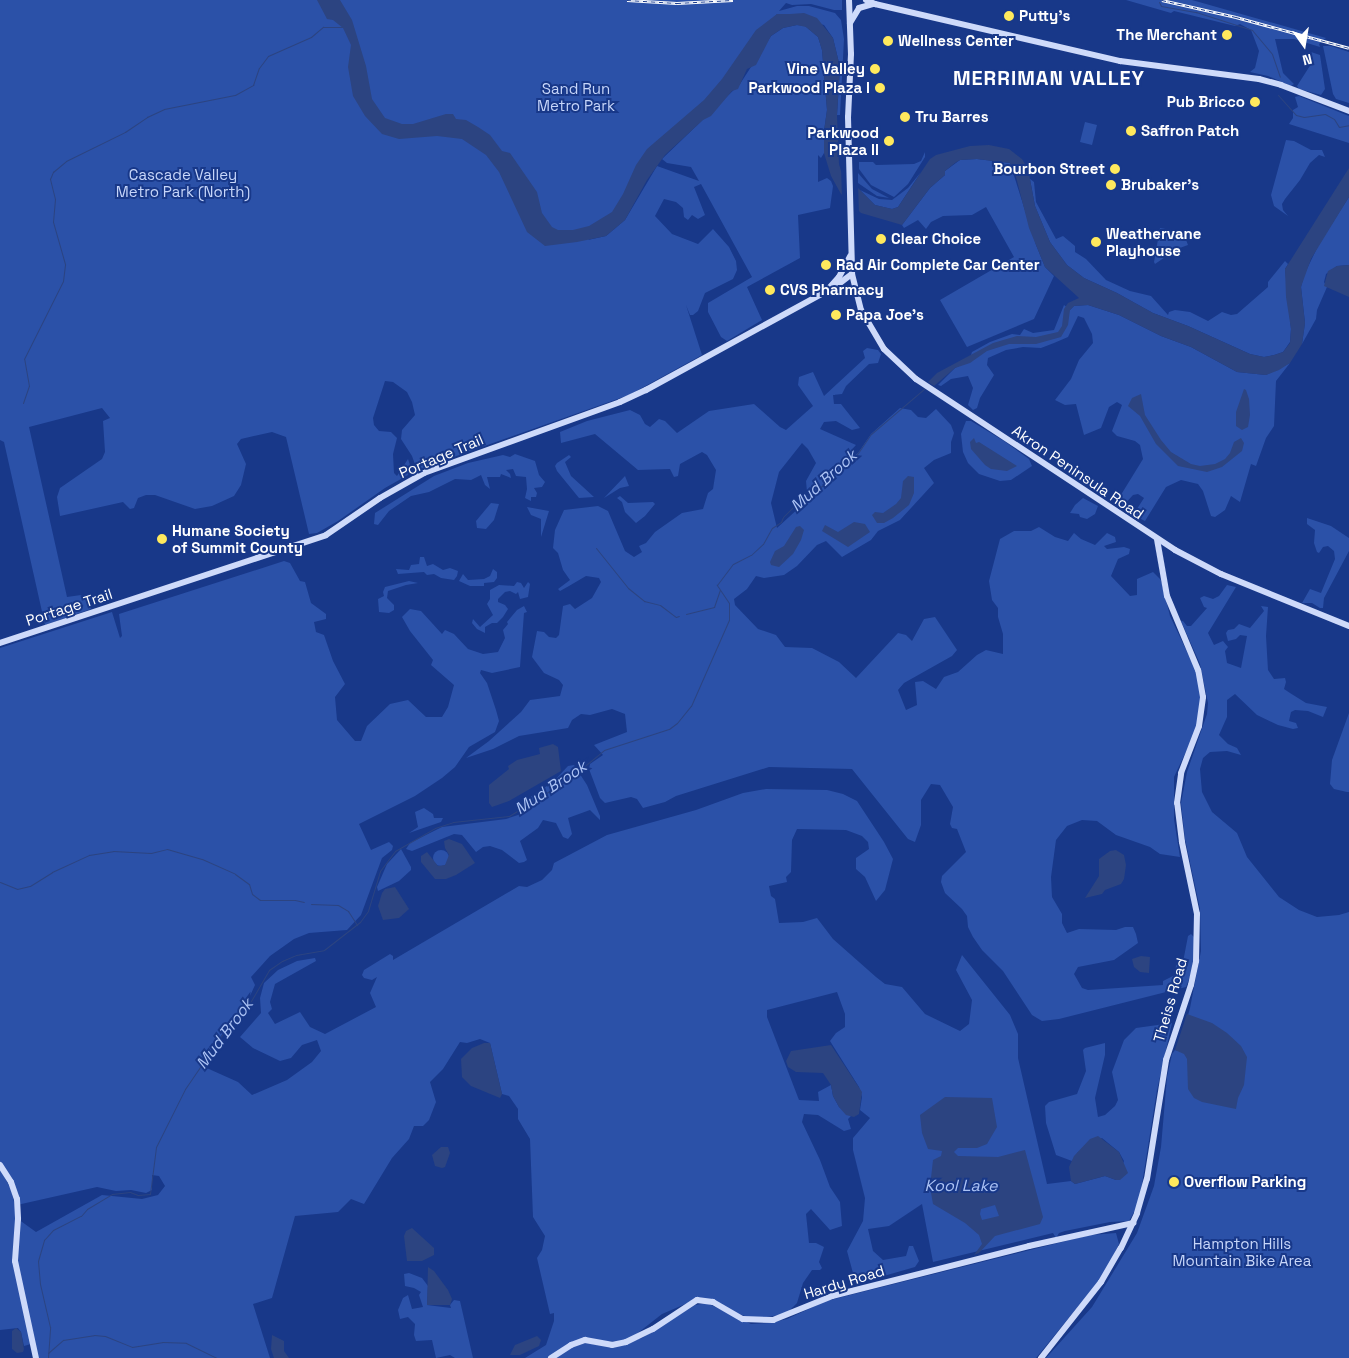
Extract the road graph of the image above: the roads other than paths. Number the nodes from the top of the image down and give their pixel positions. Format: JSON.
{"nodes":[{"id":1,"x":849,"y":0,"type":"edge"},
{"id":2,"x":866,"y":0,"type":"edge"},
{"id":3,"x":876,"y":4,"type":"junction"},
{"id":4,"x":850,"y":24,"type":"junction"},
{"id":5,"x":1349,"y":111,"type":"edge"},
{"id":6,"x":852,"y":252,"type":"junction"},
{"id":7,"x":852,"y":274,"type":"junction"},
{"id":8,"x":823,"y":293,"type":"junction"},
{"id":9,"x":1157,"y":539,"type":"junction"},
{"id":10,"x":1349,"y":626,"type":"edge"},
{"id":11,"x":0,"y":643,"type":"edge"},
{"id":12,"x":0,"y":1165,"type":"edge"},
{"id":13,"x":1134,"y":1223,"type":"junction"},
{"id":14,"x":36,"y":1358,"type":"edge"},
{"id":15,"x":551,"y":1358,"type":"edge"},
{"id":16,"x":1041,"y":1358,"type":"edge"}],
"edges":[{"from":1,"to":4,"type":"street","name":"Akron Peninsula Road"},
{"from":2,"to":3,"type":"street"},
{"from":3,"to":4,"type":"street"},
{"from":3,"to":5,"type":"street"},
{"from":4,"to":6,"type":"street","name":"Akron Peninsula Road"},
{"from":6,"to":7,"type":"street","name":"Akron Peninsula Road"},
{"from":6,"to":8,"type":"street"},
{"from":7,"to":8,"type":"street","name":"Portage Trail"},
{"from":7,"to":9,"type":"street","name":"Akron Peninsula Road"},
{"from":8,"to":11,"type":"street","name":"Portage Trail"},
{"from":9,"to":10,"type":"street","name":"Akron Peninsula Road"},
{"from":9,"to":13,"type":"street","name":"Theiss Road"},
{"from":12,"to":14,"type":"street"},
{"from":13,"to":15,"type":"street","name":"Hardy Road"},
{"from":13,"to":16,"type":"street","name":"Theiss Road"}]}
